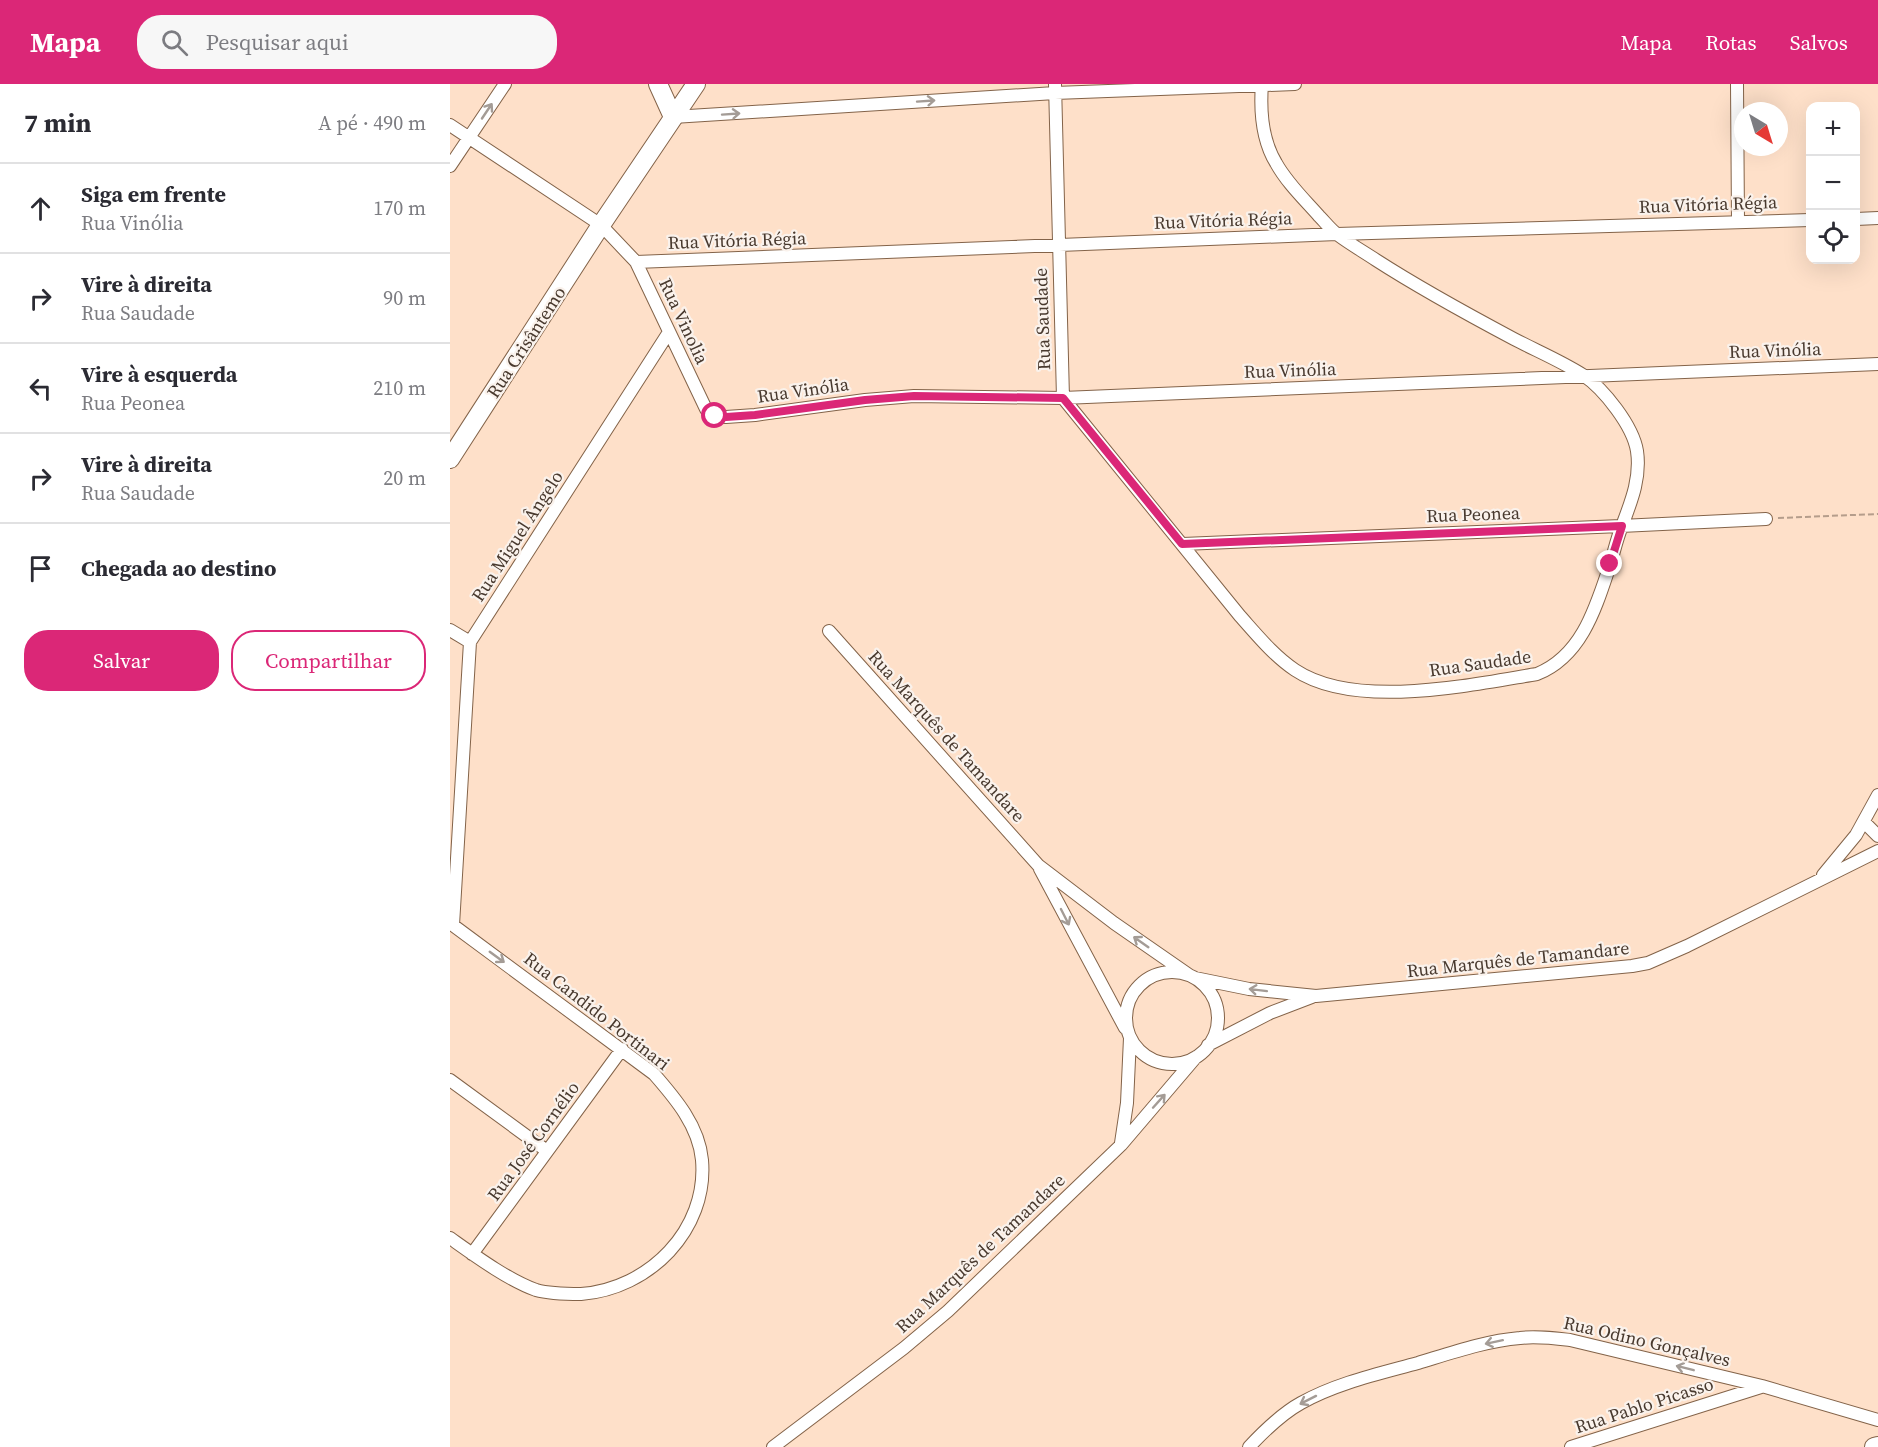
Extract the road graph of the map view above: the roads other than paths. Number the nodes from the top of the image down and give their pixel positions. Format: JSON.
{"nodes":[{"id":1,"x":505,"y":84,"type":"edge"},
{"id":2,"x":658,"y":84,"type":"edge"},
{"id":3,"x":696,"y":84,"type":"edge"},
{"id":4,"x":1262,"y":84,"type":"edge"},
{"id":5,"x":1295,"y":84,"type":"edge"},
{"id":6,"x":1737,"y":84,"type":"edge"},
{"id":7,"x":1055,"y":89,"type":"edge"},
{"id":8,"x":673,"y":117,"type":"junction"},
{"id":9,"x":450,"y":125,"type":"edge"},
{"id":10,"x":468,"y":138,"type":"junction"},
{"id":11,"x":450,"y":166,"type":"edge"},
{"id":12,"x":1878,"y":218,"type":"edge"},
{"id":13,"x":1860,"y":219,"type":"edge"},
{"id":14,"x":1806,"y":220,"type":"edge"},
{"id":15,"x":1738,"y":221,"type":"junction"},
{"id":16,"x":601,"y":225,"type":"junction"},
{"id":17,"x":1337,"y":234,"type":"junction"},
{"id":18,"x":1058,"y":245,"type":"junction"},
{"id":19,"x":636,"y":262,"type":"junction"},
{"id":20,"x":669,"y":332,"type":"junction"},
{"id":21,"x":1878,"y":364,"type":"edge"},
{"id":22,"x":1584,"y":375,"type":"junction"},
{"id":23,"x":1063,"y":398,"type":"junction"},
{"id":24,"x":706,"y":409,"type":"joint"},
{"id":25,"x":450,"y":459,"type":"edge"},
{"id":26,"x":1766,"y":519,"type":"road end"},
{"id":27,"x":1622,"y":526,"type":"junction"},
{"id":28,"x":1182,"y":544,"type":"junction"},
{"id":29,"x":450,"y":630,"type":"edge"},
{"id":30,"x":829,"y":631,"type":"dead end"},
{"id":31,"x":470,"y":642,"type":"junction"},
{"id":32,"x":1878,"y":795,"type":"edge"},
{"id":33,"x":1864,"y":822,"type":"junction"},
{"id":34,"x":1878,"y":836,"type":"edge"},
{"id":35,"x":1878,"y":851,"type":"edge"},
{"id":36,"x":1038,"y":865,"type":"junction"},
{"id":37,"x":1818,"y":880,"type":"junction"},
{"id":38,"x":452,"y":924,"type":"edge"},
{"id":39,"x":1192,"y":977,"type":"junction"},
{"id":40,"x":1316,"y":996,"type":"junction"},
{"id":41,"x":1129,"y":1035,"type":"junction"},
{"id":42,"x":1208,"y":1046,"type":"junction"},
{"id":43,"x":622,"y":1049,"type":"junction"},
{"id":44,"x":1196,"y":1057,"type":"junction"},
{"id":45,"x":450,"y":1080,"type":"edge"},
{"id":46,"x":1121,"y":1144,"type":"junction"},
{"id":47,"x":547,"y":1151,"type":"junction"},
{"id":48,"x":450,"y":1238,"type":"edge"},
{"id":49,"x":472,"y":1254,"type":"junction"},
{"id":50,"x":1762,"y":1386,"type":"junction"},
{"id":51,"x":1878,"y":1420,"type":"edge"},
{"id":52,"x":773,"y":1447,"type":"edge"},
{"id":53,"x":1249,"y":1447,"type":"edge"},
{"id":54,"x":1571,"y":1447,"type":"edge"}],
"edges":[{"from":10,"to":1,"type":"street","one_way":true},
{"from":2,"to":8,"type":"main road"},
{"from":3,"to":8,"type":"main road","name":"Rua Crisântemo"},
{"from":4,"to":5,"type":"street"},
{"from":4,"to":7,"type":"street"},
{"from":4,"to":17,"type":"street","name":"Rua Saudade"},
{"from":6,"to":15,"type":"street"},
{"from":8,"to":7,"type":"street","one_way":true},
{"from":7,"to":18,"type":"street","name":"Rua Saudade"},
{"from":8,"to":16,"type":"main road","name":"Rua Crisântemo"},
{"from":9,"to":10,"type":"street","name":"Rua Vinolia"},
{"from":10,"to":11,"type":"street"},
{"from":10,"to":16,"type":"street","name":"Rua Vinolia"},
{"from":12,"to":13,"type":"street"},
{"from":14,"to":15,"type":"street","name":"Rua Vitória Régia"},
{"from":15,"to":17,"type":"street","name":"Rua Vitória Régia"},
{"from":16,"to":19,"type":"street","name":"Rua Vinolia"},
{"from":16,"to":25,"type":"main road","name":"Rua Crisântemo"},
{"from":17,"to":18,"type":"street","name":"Rua Vitória Régia"},
{"from":17,"to":22,"type":"street","name":"Rua Saudade"},
{"from":18,"to":19,"type":"street","name":"Rua Vitória Régia"},
{"from":18,"to":23,"type":"street","name":"Rua Saudade"},
{"from":19,"to":20,"type":"street","name":"Rua Vinolia"},
{"from":20,"to":24,"type":"street","name":"Rua Vinolia"},
{"from":20,"to":31,"type":"street","name":"Rua Miguel Ângelo"},
{"from":21,"to":22,"type":"street","name":"Rua Vinólia"},
{"from":22,"to":23,"type":"street","name":"Rua Vinólia"},
{"from":22,"to":27,"type":"street","name":"Rua Saudade"},
{"from":23,"to":24,"type":"street","name":"Rua Vinólia"},
{"from":23,"to":28,"type":"street","name":"Rua Saudade"},
{"from":26,"to":27,"type":"street","name":"Rua Peonea"},
{"from":27,"to":28,"type":"street","name":"Rua Peonea"},
{"from":27,"to":28,"type":"street","name":"Rua Saudade"},
{"from":29,"to":31,"type":"street"},
{"from":30,"to":36,"type":"street","name":"Rua Marquês de Tamandare"},
{"from":31,"to":38,"type":"street","name":"Rua Miguel Ângelo"},
{"from":32,"to":33,"type":"street"},
{"from":33,"to":34,"type":"street"},
{"from":33,"to":37,"type":"street"},
{"from":35,"to":37,"type":"street","name":"Rua Marquês de Tamandare"},
{"from":39,"to":36,"type":"street","name":"Rua Marquês de Tamandare","one_way":true},
{"from":36,"to":41,"type":"street","name":"Rua Marquês de Tamandare","one_way":true},
{"from":37,"to":40,"type":"street","name":"Rua Marquês de Tamandare"},
{"from":38,"to":43,"type":"street","name":"Rua Candido Portinari","one_way":true},
{"from":40,"to":39,"type":"street","name":"Rua Marquês de Tamandare","one_way":true},
{"from":39,"to":41,"type":"street"},
{"from":39,"to":42,"type":"street"},
{"from":40,"to":42,"type":"street","name":"Rua Marquês de Tamandare"},
{"from":41,"to":44,"type":"street"},
{"from":41,"to":46,"type":"street"},
{"from":42,"to":44,"type":"street"},
{"from":43,"to":47,"type":"street","name":"Rua José Cornélio"},
{"from":43,"to":49,"type":"street","name":"Rua Candido Portinari"},
{"from":46,"to":44,"type":"street","name":"Rua Marquês de Tamandare","one_way":true},
{"from":45,"to":47,"type":"street"},
{"from":46,"to":52,"type":"street","name":"Rua Marquês de Tamandare"},
{"from":47,"to":49,"type":"street","name":"Rua José Cornélio"},
{"from":48,"to":49,"type":"street","name":"Rua Candido Portinari"},
{"from":50,"to":51,"type":"street","name":"Rua Odino Gonçalves"},
{"from":50,"to":53,"type":"street","name":"Rua Odino Gonçalves","one_way":true},
{"from":50,"to":54,"type":"street","name":"Rua Pablo Picasso"}]}
